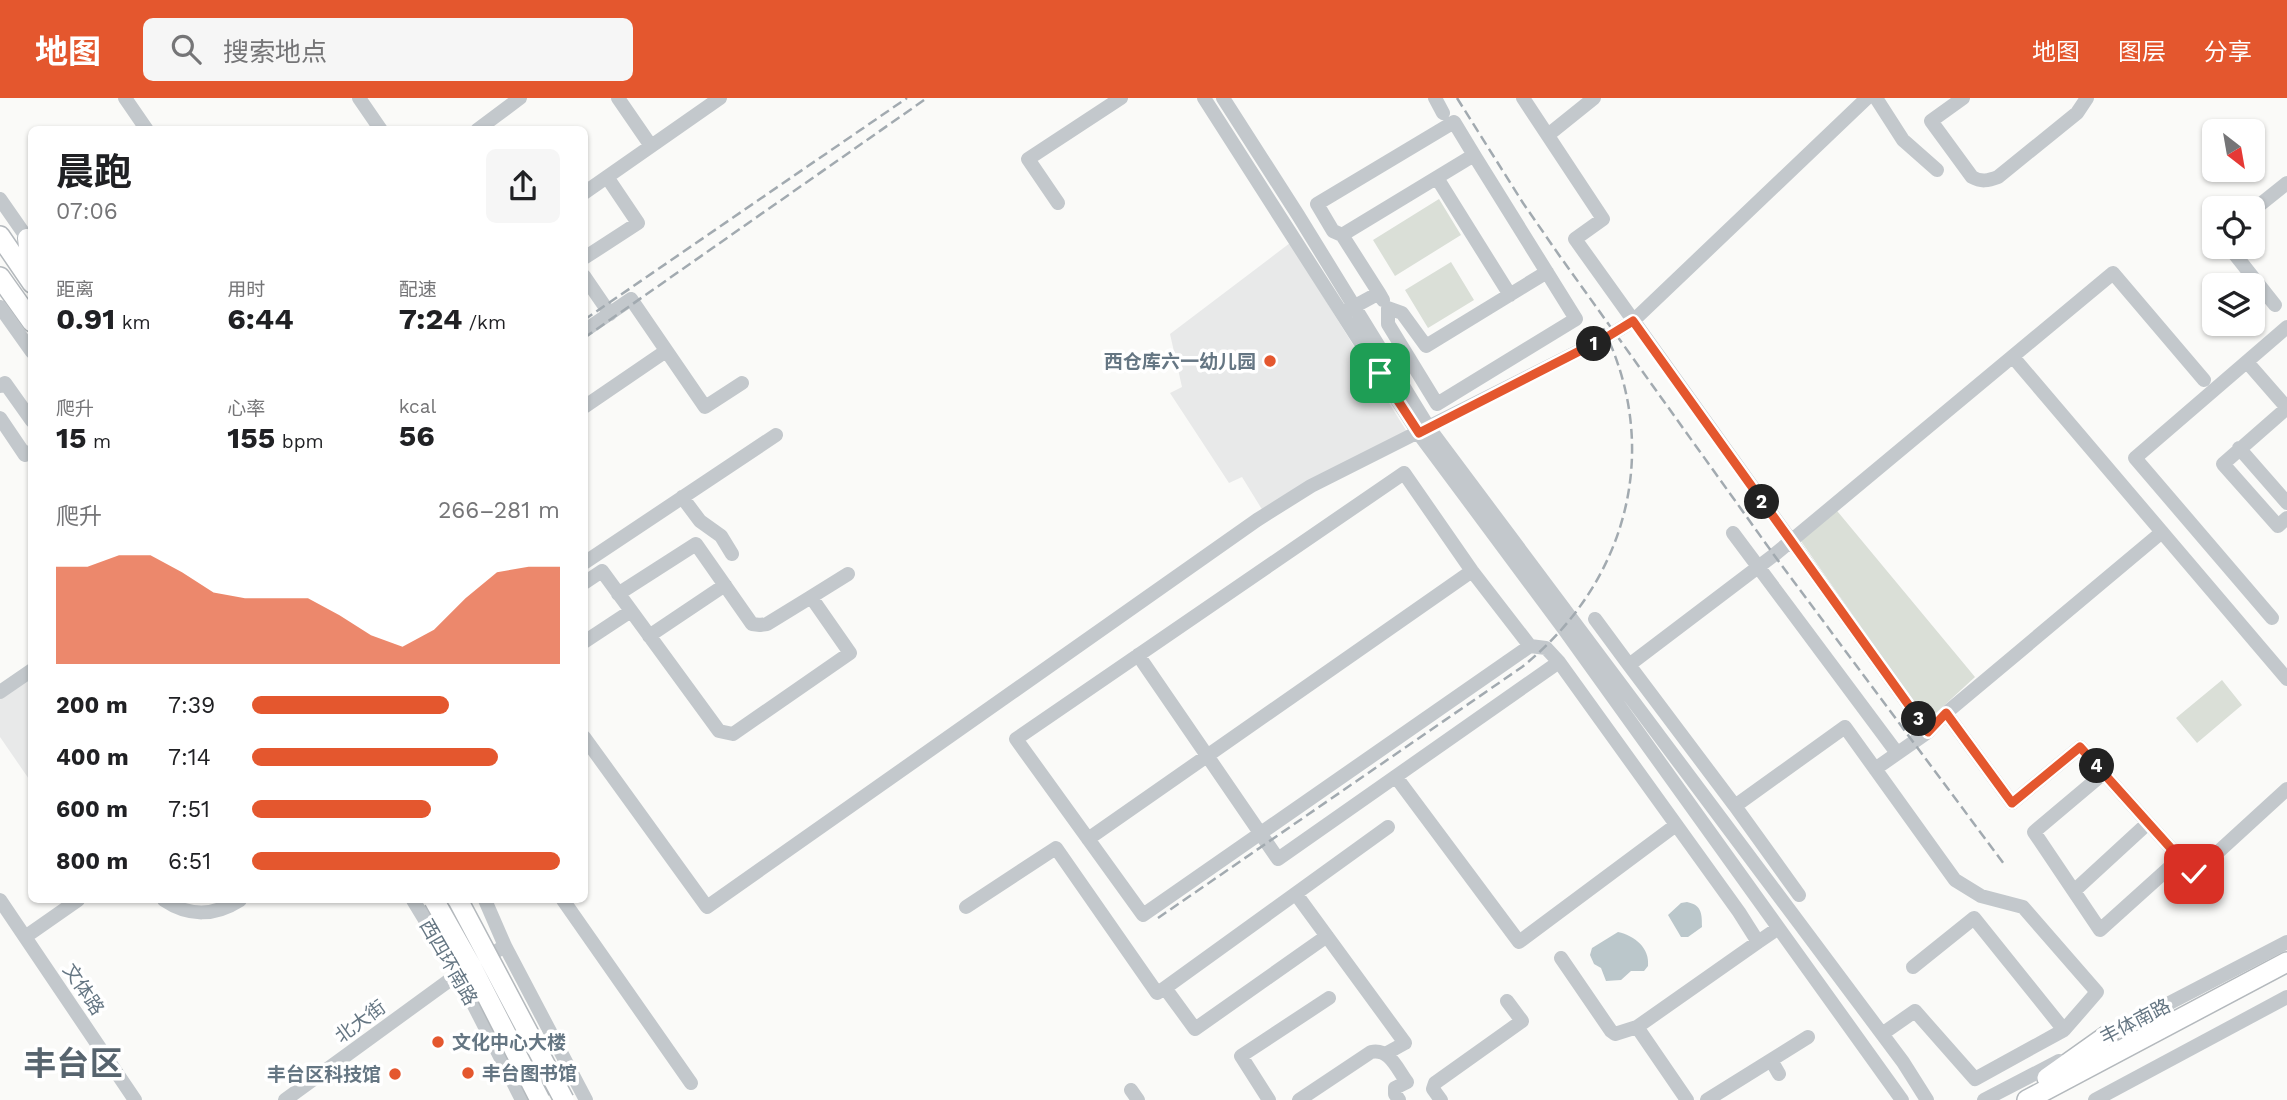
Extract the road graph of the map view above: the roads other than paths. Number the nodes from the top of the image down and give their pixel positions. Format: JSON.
{"nodes":[{"id":1,"x":125,"y":98,"type":"edge"},
{"id":2,"x":359,"y":98,"type":"edge"},
{"id":3,"x":520,"y":98,"type":"edge"},
{"id":4,"x":618,"y":98,"type":"edge"},
{"id":5,"x":720,"y":98,"type":"edge"},
{"id":6,"x":1121,"y":98,"type":"edge"},
{"id":7,"x":1204,"y":98,"type":"edge"},
{"id":8,"x":1223,"y":98,"type":"edge"},
{"id":9,"x":1435,"y":98,"type":"edge"},
{"id":10,"x":1523,"y":98,"type":"edge"},
{"id":11,"x":1594,"y":98,"type":"edge"},
{"id":12,"x":1867,"y":98,"type":"edge"},
{"id":13,"x":1876,"y":98,"type":"edge"},
{"id":14,"x":1963,"y":98,"type":"edge"},
{"id":15,"x":2087,"y":98,"type":"edge"},
{"id":16,"x":1443,"y":113,"type":"dead end"},
{"id":17,"x":144,"y":126,"type":"edge"},
{"id":18,"x":378,"y":126,"type":"edge"},
{"id":19,"x":482,"y":126,"type":"edge"},
{"id":20,"x":1548,"y":135,"type":"junction"},
{"id":21,"x":651,"y":146,"type":"junction"},
{"id":22,"x":1474,"y":155,"type":"junction"},
{"id":23,"x":1937,"y":170,"type":"dead end"},
{"id":24,"x":607,"y":177,"type":"junction"},
{"id":25,"x":1437,"y":178,"type":"junction"},
{"id":26,"x":2287,"y":183,"type":"edge"},
{"id":27,"x":588,"y":190,"type":"edge"},
{"id":28,"x":0,"y":199,"type":"edge"},
{"id":29,"x":2265,"y":201,"type":"edge"},
{"id":30,"x":1058,"y":204,"type":"dead end"},
{"id":31,"x":1342,"y":235,"type":"junction"},
{"id":32,"x":0,"y":236,"type":"edge"},
{"id":33,"x":28,"y":241,"type":"edge"},
{"id":34,"x":588,"y":255,"type":"edge"},
{"id":35,"x":2239,"y":259,"type":"edge"},
{"id":36,"x":1547,"y":272,"type":"junction"},
{"id":37,"x":0,"y":277,"type":"edge"},
{"id":38,"x":28,"y":277,"type":"edge"},
{"id":39,"x":588,"y":282,"type":"edge"},
{"id":40,"x":0,"y":288,"type":"edge"},
{"id":41,"x":1378,"y":293,"type":"junction"},
{"id":42,"x":1510,"y":295,"type":"junction"},
{"id":43,"x":2275,"y":305,"type":"dead end"},
{"id":44,"x":0,"y":307,"type":"edge"},
{"id":45,"x":1388,"y":308,"type":"junction"},
{"id":46,"x":1348,"y":310,"type":"junction"},
{"id":47,"x":610,"y":314,"type":"junction"},
{"id":48,"x":28,"y":317,"type":"edge"},
{"id":49,"x":28,"y":317,"type":"edge"},
{"id":50,"x":1633,"y":321,"type":"junction"},
{"id":51,"x":2287,"y":327,"type":"edge"},
{"id":52,"x":588,"y":328,"type":"edge"},
{"id":53,"x":1408,"y":339,"type":"dead end"},
{"id":54,"x":28,"y":346,"type":"edge"},
{"id":55,"x":666,"y":351,"type":"junction"},
{"id":56,"x":2012,"y":358,"type":"junction"},
{"id":57,"x":2247,"y":362,"type":"junction"},
{"id":58,"x":2204,"y":380,"type":"dead end"},
{"id":59,"x":742,"y":383,"type":"dead end"},
{"id":60,"x":0,"y":386,"type":"edge"},
{"id":61,"x":2282,"y":394,"type":"edge"},
{"id":62,"x":588,"y":404,"type":"edge"},
{"id":63,"x":28,"y":415,"type":"edge"},
{"id":64,"x":0,"y":418,"type":"edge"},
{"id":65,"x":1424,"y":431,"type":"junction"},
{"id":66,"x":776,"y":436,"type":"dead end"},
{"id":67,"x":2239,"y":448,"type":"junction"},
{"id":68,"x":28,"y":453,"type":"edge"},
{"id":69,"x":682,"y":496,"type":"junction"},
{"id":70,"x":2287,"y":503,"type":"edge"},
{"id":71,"x":2287,"y":518,"type":"edge"},
{"id":72,"x":2162,"y":532,"type":"junction"},
{"id":73,"x":1733,"y":533,"type":"dead end"},
{"id":74,"x":1790,"y":541,"type":"junction"},
{"id":75,"x":732,"y":554,"type":"dead end"},
{"id":76,"x":588,"y":560,"type":"edge"},
{"id":77,"x":1758,"y":567,"type":"junction"},
{"id":78,"x":1472,"y":571,"type":"junction"},
{"id":79,"x":848,"y":574,"type":"dead end"},
{"id":80,"x":588,"y":581,"type":"edge"},
{"id":81,"x":725,"y":585,"type":"junction"},
{"id":82,"x":618,"y":594,"type":"junction"},
{"id":83,"x":811,"y":597,"type":"junction"},
{"id":84,"x":631,"y":611,"type":"junction"},
{"id":85,"x":2272,"y":618,"type":"dead end"},
{"id":86,"x":1595,"y":619,"type":"dead end"},
{"id":87,"x":649,"y":636,"type":"junction"},
{"id":88,"x":588,"y":639,"type":"edge"},
{"id":89,"x":1531,"y":646,"type":"junction"},
{"id":90,"x":1138,"y":655,"type":"junction"},
{"id":91,"x":1559,"y":662,"type":"junction"},
{"id":92,"x":1629,"y":665,"type":"junction"},
{"id":93,"x":28,"y":673,"type":"edge"},
{"id":94,"x":2287,"y":679,"type":"edge"},
{"id":95,"x":0,"y":692,"type":"edge"},
{"id":96,"x":1946,"y":713,"type":"junction"},
{"id":97,"x":1928,"y":732,"type":"junction"},
{"id":98,"x":588,"y":743,"type":"edge"},
{"id":99,"x":1897,"y":753,"type":"junction"},
{"id":100,"x":1207,"y":756,"type":"junction"},
{"id":101,"x":1875,"y":769,"type":"junction"},
{"id":102,"x":2104,"y":773,"type":"junction"},
{"id":103,"x":1396,"y":777,"type":"junction"},
{"id":104,"x":2287,"y":789,"type":"edge"},
{"id":105,"x":1735,"y":806,"type":"junction"},
{"id":106,"x":2148,"y":823,"type":"junction"},
{"id":107,"x":1676,"y":825,"type":"junction"},
{"id":108,"x":1388,"y":827,"type":"dead end"},
{"id":109,"x":1261,"y":835,"type":"junction"},
{"id":110,"x":1088,"y":839,"type":"junction"},
{"id":111,"x":2180,"y":858,"type":"junction"},
{"id":112,"x":2074,"y":891,"type":"junction"},
{"id":113,"x":1296,"y":894,"type":"junction"},
{"id":114,"x":1799,"y":895,"type":"dead end"},
{"id":115,"x":0,"y":900,"type":"edge"},
{"id":116,"x":74,"y":903,"type":"edge"},
{"id":117,"x":169,"y":903,"type":"edge"},
{"id":118,"x":235,"y":903,"type":"edge"},
{"id":119,"x":415,"y":903,"type":"edge"},
{"id":120,"x":435,"y":903,"type":"edge"},
{"id":121,"x":436,"y":903,"type":"edge"},
{"id":122,"x":460,"y":903,"type":"edge"},
{"id":123,"x":460,"y":903,"type":"edge"},
{"id":124,"x":486,"y":903,"type":"edge"},
{"id":125,"x":565,"y":903,"type":"edge"},
{"id":126,"x":965,"y":907,"type":"dead end"},
{"id":127,"x":1777,"y":929,"type":"junction"},
{"id":128,"x":1327,"y":936,"type":"junction"},
{"id":129,"x":25,"y":937,"type":"junction"},
{"id":130,"x":1758,"y":942,"type":"junction"},
{"id":131,"x":2287,"y":942,"type":"edge"},
{"id":132,"x":497,"y":951,"type":"junction"},
{"id":133,"x":1561,"y":958,"type":"dead end"},
{"id":134,"x":2287,"y":962,"type":"edge"},
{"id":135,"x":1913,"y":967,"type":"dead end"},
{"id":136,"x":464,"y":970,"type":"junction"},
{"id":137,"x":2287,"y":977,"type":"edge"},
{"id":138,"x":1165,"y":988,"type":"junction"},
{"id":139,"x":2287,"y":997,"type":"edge"},
{"id":140,"x":1329,"y":999,"type":"dead end"},
{"id":141,"x":1507,"y":1001,"type":"dead end"},
{"id":142,"x":1637,"y":1027,"type":"junction"},
{"id":143,"x":2064,"y":1030,"type":"junction"},
{"id":144,"x":1882,"y":1034,"type":"junction"},
{"id":145,"x":2109,"y":1034,"type":"junction"},
{"id":146,"x":1808,"y":1037,"type":"dead end"},
{"id":147,"x":1387,"y":1053,"type":"junction"},
{"id":148,"x":1771,"y":1060,"type":"junction"},
{"id":149,"x":2096,"y":1071,"type":"junction"},
{"id":150,"x":1779,"y":1074,"type":"dead end"},
{"id":151,"x":691,"y":1083,"type":"dead end"},
{"id":152,"x":135,"y":1100,"type":"edge"},
{"id":153,"x":285,"y":1100,"type":"edge"},
{"id":154,"x":522,"y":1100,"type":"edge"},
{"id":155,"x":539,"y":1100,"type":"edge"},
{"id":156,"x":564,"y":1100,"type":"edge"},
{"id":157,"x":586,"y":1100,"type":"edge"},
{"id":158,"x":1269,"y":1100,"type":"edge"},
{"id":159,"x":1298,"y":1100,"type":"edge"},
{"id":160,"x":1399,"y":1100,"type":"edge"},
{"id":161,"x":1441,"y":1100,"type":"edge"},
{"id":162,"x":1687,"y":1100,"type":"edge"},
{"id":163,"x":1707,"y":1100,"type":"edge"},
{"id":164,"x":1902,"y":1100,"type":"edge"},
{"id":165,"x":1927,"y":1100,"type":"edge"},
{"id":166,"x":1984,"y":1100,"type":"edge"},
{"id":167,"x":2015,"y":1100,"type":"edge"},
{"id":168,"x":2027,"y":1100,"type":"edge"},
{"id":169,"x":2056,"y":1100,"type":"edge"},
{"id":170,"x":2095,"y":1100,"type":"edge"}],
"edges":[{"from":1,"to":17,"type":"street"},
{"from":2,"to":18,"type":"street"},
{"from":3,"to":19,"type":"street"},
{"from":4,"to":21,"type":"street"},
{"from":5,"to":21,"type":"street"},
{"from":6,"to":30,"type":"street"},
{"from":7,"to":46,"type":"street"},
{"from":8,"to":46,"type":"street"},
{"from":9,"to":16,"type":"street"},
{"from":10,"to":20,"type":"street"},
{"from":11,"to":20,"type":"street"},
{"from":12,"to":50,"type":"street"},
{"from":13,"to":23,"type":"street"},
{"from":14,"to":15,"type":"street"},
{"from":20,"to":50,"type":"street"},
{"from":21,"to":24,"type":"street"},
{"from":22,"to":25,"type":"street"},
{"from":22,"to":31,"type":"street"},
{"from":22,"to":36,"type":"street"},
{"from":24,"to":27,"type":"street"},
{"from":24,"to":34,"type":"street"},
{"from":25,"to":31,"type":"street"},
{"from":25,"to":42,"type":"street"},
{"from":26,"to":29,"type":"street"},
{"from":28,"to":33,"type":"street"},
{"from":31,"to":41,"type":"street"},
{"from":32,"to":38,"type":"highway"},
{"from":35,"to":43,"type":"street"},
{"from":36,"to":42,"type":"street"},
{"from":36,"to":45,"type":"street"},
{"from":37,"to":48,"type":"highway"},
{"from":39,"to":47,"type":"street"},
{"from":40,"to":49,"type":"main road"},
{"from":41,"to":45,"type":"street"},
{"from":41,"to":46,"type":"street"},
{"from":42,"to":45,"type":"street"},
{"from":44,"to":54,"type":"street"},
{"from":45,"to":53,"type":"street"},
{"from":46,"to":65,"type":"street"},
{"from":47,"to":52,"type":"street"},
{"from":47,"to":55,"type":"street"},
{"from":50,"to":65,"type":"street"},
{"from":50,"to":74,"type":"street"},
{"from":51,"to":57,"type":"street"},
{"from":55,"to":59,"type":"street"},
{"from":55,"to":62,"type":"street"},
{"from":56,"to":58,"type":"street"},
{"from":56,"to":72,"type":"street"},
{"from":56,"to":74,"type":"street"},
{"from":57,"to":61,"type":"street"},
{"from":57,"to":85,"type":"street"},
{"from":60,"to":63,"type":"street"},
{"from":61,"to":67,"type":"street"},
{"from":64,"to":68,"type":"street"},
{"from":65,"to":98,"type":"street"},
{"from":65,"to":127,"type":"street"},
{"from":65,"to":144,"type":"street"},
{"from":66,"to":69,"type":"street"},
{"from":67,"to":70,"type":"street"},
{"from":67,"to":71,"type":"street"},
{"from":69,"to":75,"type":"street"},
{"from":69,"to":76,"type":"street"},
{"from":72,"to":94,"type":"street"},
{"from":72,"to":96,"type":"street"},
{"from":73,"to":77,"type":"street"},
{"from":74,"to":77,"type":"street"},
{"from":74,"to":97,"type":"street"},
{"from":77,"to":92,"type":"street"},
{"from":77,"to":99,"type":"street"},
{"from":78,"to":89,"type":"street"},
{"from":78,"to":90,"type":"street"},
{"from":78,"to":100,"type":"street"},
{"from":79,"to":83,"type":"street"},
{"from":80,"to":82,"type":"street"},
{"from":81,"to":82,"type":"street"},
{"from":81,"to":83,"type":"street"},
{"from":81,"to":87,"type":"street"},
{"from":82,"to":84,"type":"street"},
{"from":83,"to":87,"type":"street"},
{"from":84,"to":87,"type":"street"},
{"from":84,"to":88,"type":"street"},
{"from":86,"to":92,"type":"street"},
{"from":89,"to":91,"type":"street"},
{"from":89,"to":109,"type":"street"},
{"from":90,"to":100,"type":"street"},
{"from":90,"to":110,"type":"street"},
{"from":91,"to":103,"type":"street"},
{"from":91,"to":107,"type":"street"},
{"from":92,"to":105,"type":"street"},
{"from":93,"to":95,"type":"street"},
{"from":96,"to":97,"type":"street"},
{"from":96,"to":102,"type":"street"},
{"from":97,"to":99,"type":"street"},
{"from":99,"to":101,"type":"street"},
{"from":100,"to":109,"type":"street"},
{"from":100,"to":110,"type":"street"},
{"from":101,"to":105,"type":"street"},
{"from":101,"to":143,"type":"street"},
{"from":102,"to":106,"type":"street"},
{"from":102,"to":112,"type":"street"},
{"from":103,"to":107,"type":"street"},
{"from":103,"to":109,"type":"street"},
{"from":104,"to":111,"type":"street"},
{"from":105,"to":114,"type":"street"},
{"from":106,"to":111,"type":"street"},
{"from":106,"to":112,"type":"street"},
{"from":107,"to":130,"type":"street"},
{"from":108,"to":113,"type":"street"},
{"from":109,"to":110,"type":"street"},
{"from":111,"to":112,"type":"street"},
{"from":113,"to":128,"type":"street"},
{"from":113,"to":138,"type":"street"},
{"from":115,"to":129,"type":"street","name":"文体路"},
{"from":116,"to":129,"type":"street"},
{"from":117,"to":118,"type":"street"},
{"from":119,"to":136,"type":"street","name":"西四环南路"},
{"from":120,"to":136,"type":"main road","name":"西四环南路"},
{"from":121,"to":155,"type":"highway","name":"西四环南路","bridge":true},
{"from":122,"to":132,"type":"main road","name":"西四环南路"},
{"from":123,"to":156,"type":"highway","name":"西四环南路","bridge":true},
{"from":124,"to":132,"type":"street","name":"西四环南路"},
{"from":125,"to":151,"type":"street"},
{"from":126,"to":138,"type":"street"},
{"from":127,"to":130,"type":"street"},
{"from":127,"to":164,"type":"street"},
{"from":128,"to":138,"type":"street"},
{"from":128,"to":147,"type":"street"},
{"from":129,"to":152,"type":"street","name":"文体路"},
{"from":130,"to":142,"type":"street"},
{"from":131,"to":145,"type":"street","name":"丰体南路"},
{"from":132,"to":136,"type":"street","name":"北大街"},
{"from":132,"to":156,"type":"main road","name":"西四环南路"},
{"from":132,"to":157,"type":"street","name":"西四环南路"},
{"from":133,"to":142,"type":"street"},
{"from":134,"to":149,"type":"highway","name":"丰体南路"},
{"from":135,"to":143,"type":"street"},
{"from":136,"to":153,"type":"street","name":"北大街"},
{"from":136,"to":154,"type":"street","name":"西四环南路"},
{"from":136,"to":155,"type":"main road","name":"西四环南路"},
{"from":137,"to":149,"type":"highway","name":"丰体南路"},
{"from":139,"to":170,"type":"street"},
{"from":140,"to":158,"type":"street"},
{"from":141,"to":161,"type":"street"},
{"from":142,"to":162,"type":"street"},
{"from":143,"to":144,"type":"street"},
{"from":144,"to":165,"type":"street"},
{"from":145,"to":166,"type":"street","name":"丰体南路"},
{"from":145,"to":167,"type":"highway"},
{"from":146,"to":148,"type":"street"},
{"from":147,"to":159,"type":"street"},
{"from":147,"to":160,"type":"street"},
{"from":148,"to":150,"type":"street"},
{"from":148,"to":163,"type":"street"},
{"from":149,"to":168,"type":"highway","name":"丰体南路"},
{"from":149,"to":169,"type":"highway","name":"丰体南路"}]}
